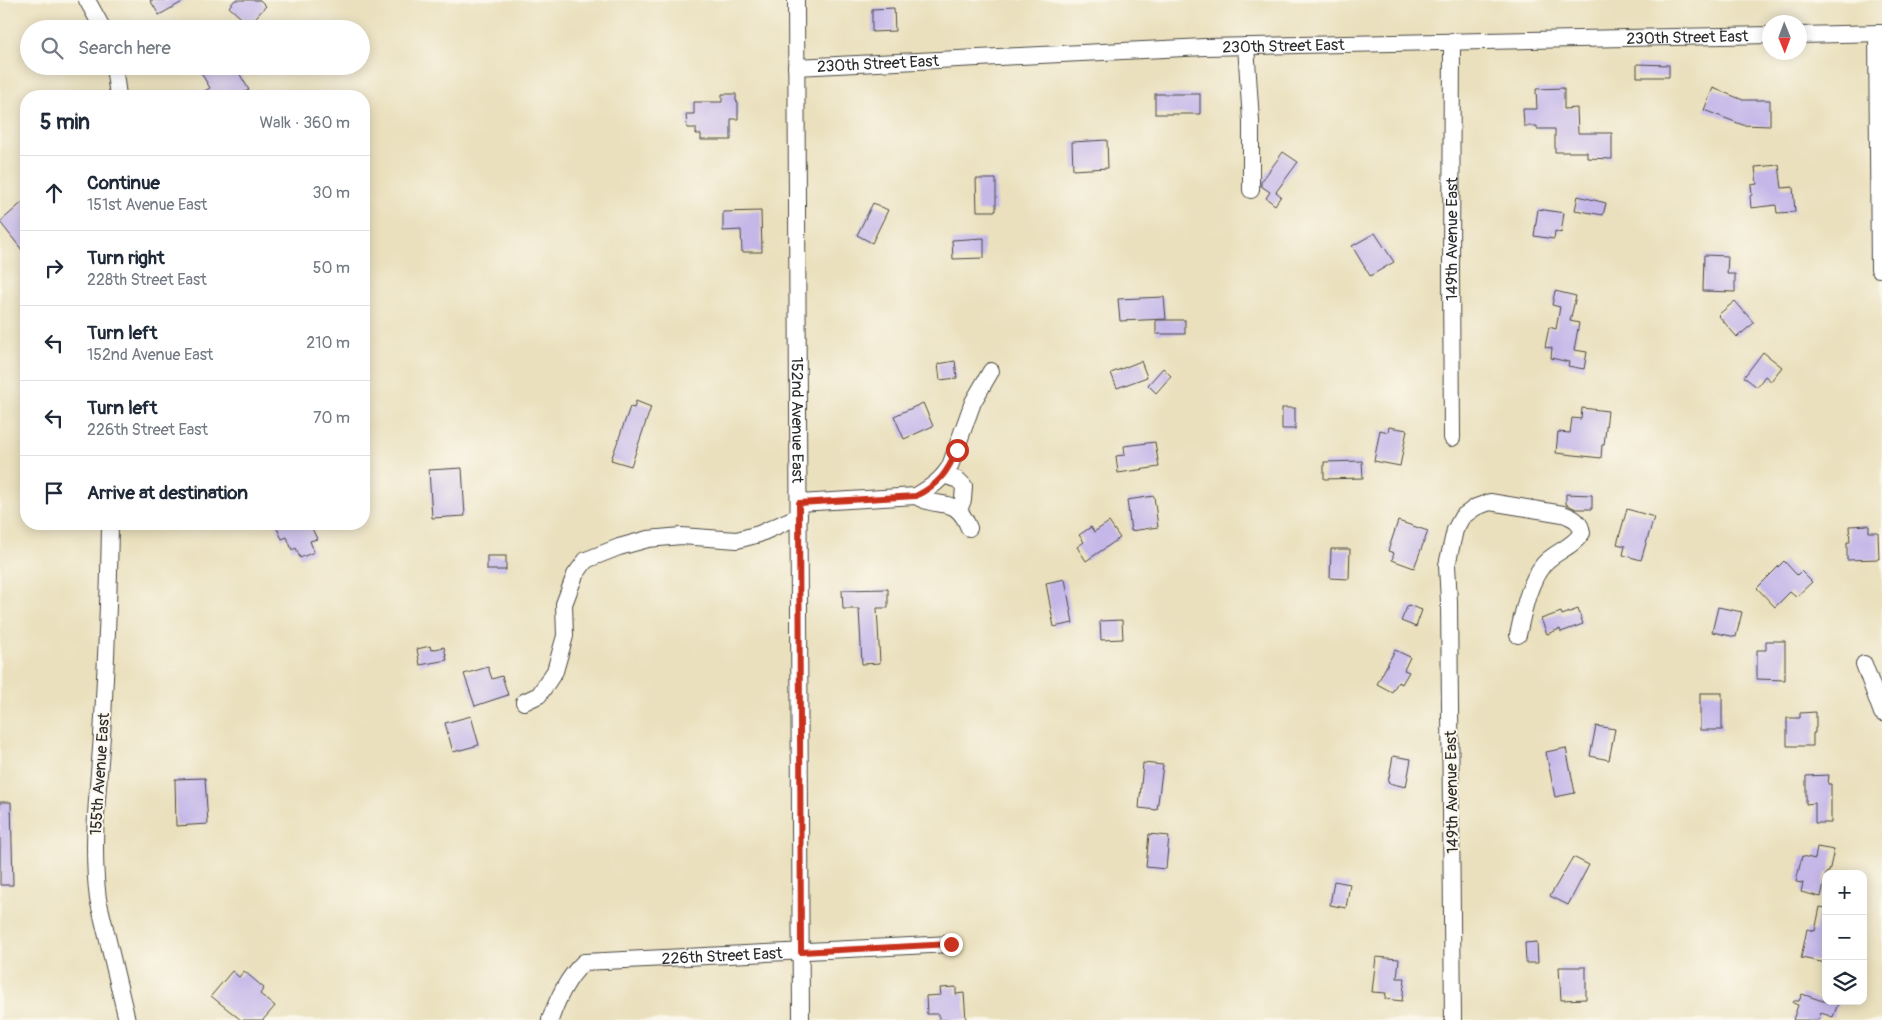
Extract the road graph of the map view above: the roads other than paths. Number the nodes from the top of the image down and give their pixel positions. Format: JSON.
{"nodes":[{"id":1,"x":87,"y":0,"type":"edge"},
{"id":2,"x":796,"y":0,"type":"edge"},
{"id":3,"x":98,"y":20,"type":"edge"},
{"id":4,"x":1880,"y":33,"type":"edge"},
{"id":5,"x":1762,"y":35,"type":"edge"},
{"id":6,"x":1807,"y":35,"type":"edge"},
{"id":7,"x":1452,"y":41,"type":"junction"},
{"id":8,"x":1246,"y":46,"type":"junction"},
{"id":9,"x":796,"y":67,"type":"junction"},
{"id":10,"x":115,"y":75,"type":"edge"},
{"id":11,"x":117,"y":90,"type":"edge"},
{"id":12,"x":1251,"y":190,"type":"dead end"},
{"id":13,"x":1879,"y":269,"type":"dead end"},
{"id":14,"x":991,"y":371,"type":"dead end"},
{"id":15,"x":1452,"y":438,"type":"dead end"},
{"id":16,"x":944,"y":475,"type":"junction"},
{"id":17,"x":916,"y":496,"type":"junction"},
{"id":18,"x":799,"y":509,"type":"junction"},
{"id":19,"x":959,"y":510,"type":"junction"},
{"id":20,"x":969,"y":528,"type":"dead end"},
{"id":21,"x":110,"y":530,"type":"edge"},
{"id":22,"x":1518,"y":636,"type":"dead end"},
{"id":23,"x":1864,"y":664,"type":"dead end"},
{"id":24,"x":524,"y":702,"type":"dead end"},
{"id":25,"x":1882,"y":713,"type":"edge"},
{"id":26,"x":951,"y":944,"type":"dead end"},
{"id":27,"x":801,"y":952,"type":"junction"},
{"id":28,"x":127,"y":1020,"type":"edge"},
{"id":29,"x":550,"y":1020,"type":"edge"},
{"id":30,"x":801,"y":1020,"type":"edge"},
{"id":31,"x":1453,"y":1020,"type":"edge"}],
"edges":[{"from":1,"to":3,"type":"street"},
{"from":2,"to":9,"type":"street","name":"152nd Avenue East"},
{"from":4,"to":6,"type":"street"},
{"from":4,"to":13,"type":"street"},
{"from":5,"to":7,"type":"street","name":"230th Street East"},
{"from":7,"to":8,"type":"street","name":"230th Street East"},
{"from":7,"to":15,"type":"street","name":"149th Avenue East"},
{"from":8,"to":9,"type":"street","name":"230th Street East"},
{"from":8,"to":12,"type":"street"},
{"from":9,"to":18,"type":"street","name":"152nd Avenue East"},
{"from":10,"to":11,"type":"street"},
{"from":14,"to":16,"type":"street"},
{"from":16,"to":17,"type":"street"},
{"from":16,"to":19,"type":"street"},
{"from":17,"to":18,"type":"street"},
{"from":17,"to":19,"type":"street"},
{"from":18,"to":24,"type":"street"},
{"from":18,"to":27,"type":"street","name":"152nd Avenue East"},
{"from":19,"to":20,"type":"street"},
{"from":21,"to":28,"type":"street","name":"155th Avenue East"},
{"from":22,"to":31,"type":"street","name":"149th Avenue East"},
{"from":23,"to":25,"type":"street"},
{"from":26,"to":27,"type":"street","name":"226th Street East"},
{"from":27,"to":29,"type":"street","name":"226th Street East"},
{"from":27,"to":30,"type":"street","name":"152nd Avenue East"}]}
